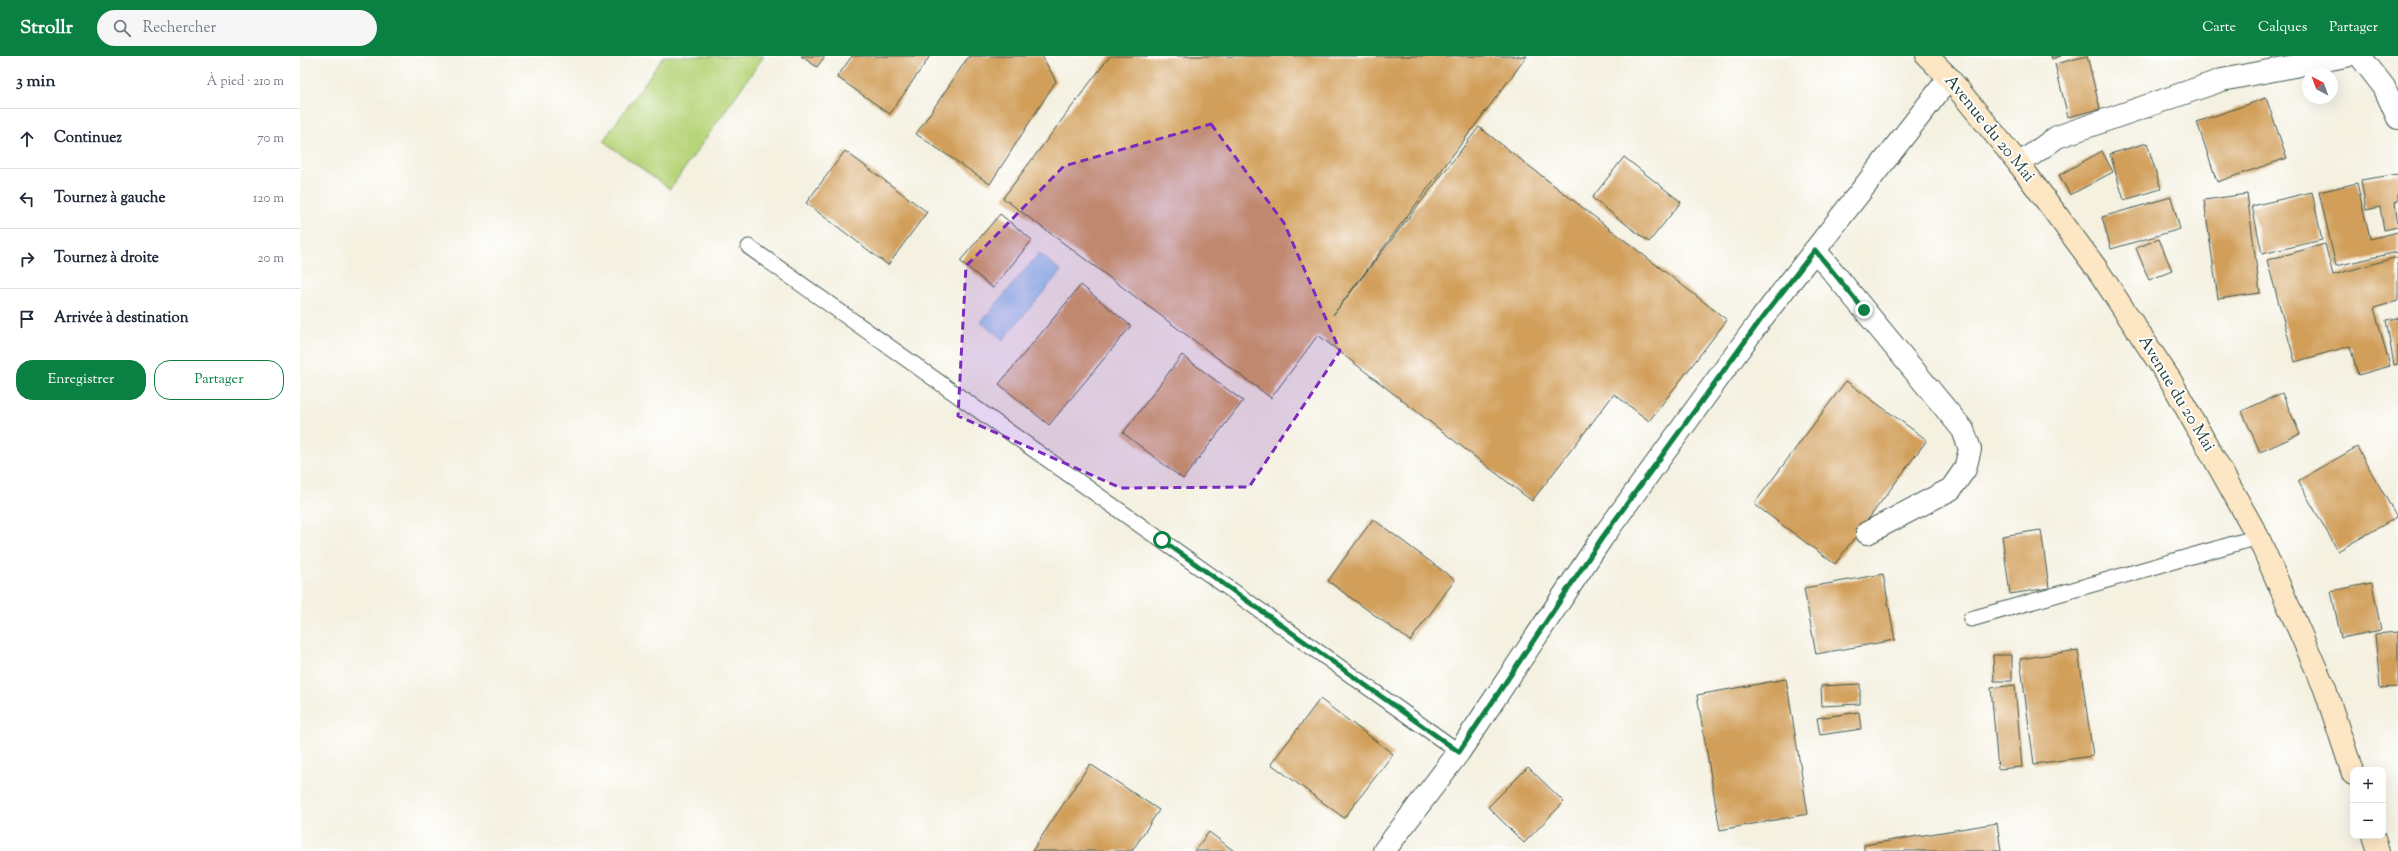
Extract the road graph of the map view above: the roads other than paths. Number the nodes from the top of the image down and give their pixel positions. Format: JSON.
{"nodes":[{"id":1,"x":1927,"y":56,"type":"edge"},
{"id":2,"x":2346,"y":56,"type":"edge"},
{"id":3,"x":2360,"y":56,"type":"edge"},
{"id":4,"x":1949,"y":78,"type":"junction"},
{"id":5,"x":2398,"y":118,"type":"edge"},
{"id":6,"x":2019,"y":164,"type":"junction"},
{"id":7,"x":749,"y":247,"type":"dead end"},
{"id":8,"x":1815,"y":250,"type":"junction"},
{"id":9,"x":1867,"y":533,"type":"dead end"},
{"id":10,"x":2258,"y":537,"type":"junction"},
{"id":11,"x":1971,"y":619,"type":"dead end"},
{"id":12,"x":1459,"y":752,"type":"junction"},
{"id":13,"x":2351,"y":767,"type":"edge"},
{"id":14,"x":2374,"y":839,"type":"edge"},
{"id":15,"x":1384,"y":851,"type":"edge"},
{"id":16,"x":2378,"y":851,"type":"edge"}],
"edges":[{"from":1,"to":4,"type":"main road","name":"Avenue du 20 Mai"},
{"from":2,"to":6,"type":"street"},
{"from":3,"to":5,"type":"street"},
{"from":4,"to":6,"type":"main road","name":"Avenue du 20 Mai"},
{"from":4,"to":8,"type":"street"},
{"from":6,"to":10,"type":"main road","name":"Avenue du 20 Mai"},
{"from":7,"to":12,"type":"lane"},
{"from":8,"to":9,"type":"street"},
{"from":8,"to":12,"type":"street"},
{"from":10,"to":11,"type":"lane"},
{"from":10,"to":13,"type":"main road","name":"Avenue du 20 Mai"},
{"from":12,"to":15,"type":"street"},
{"from":14,"to":16,"type":"main road"}]}
